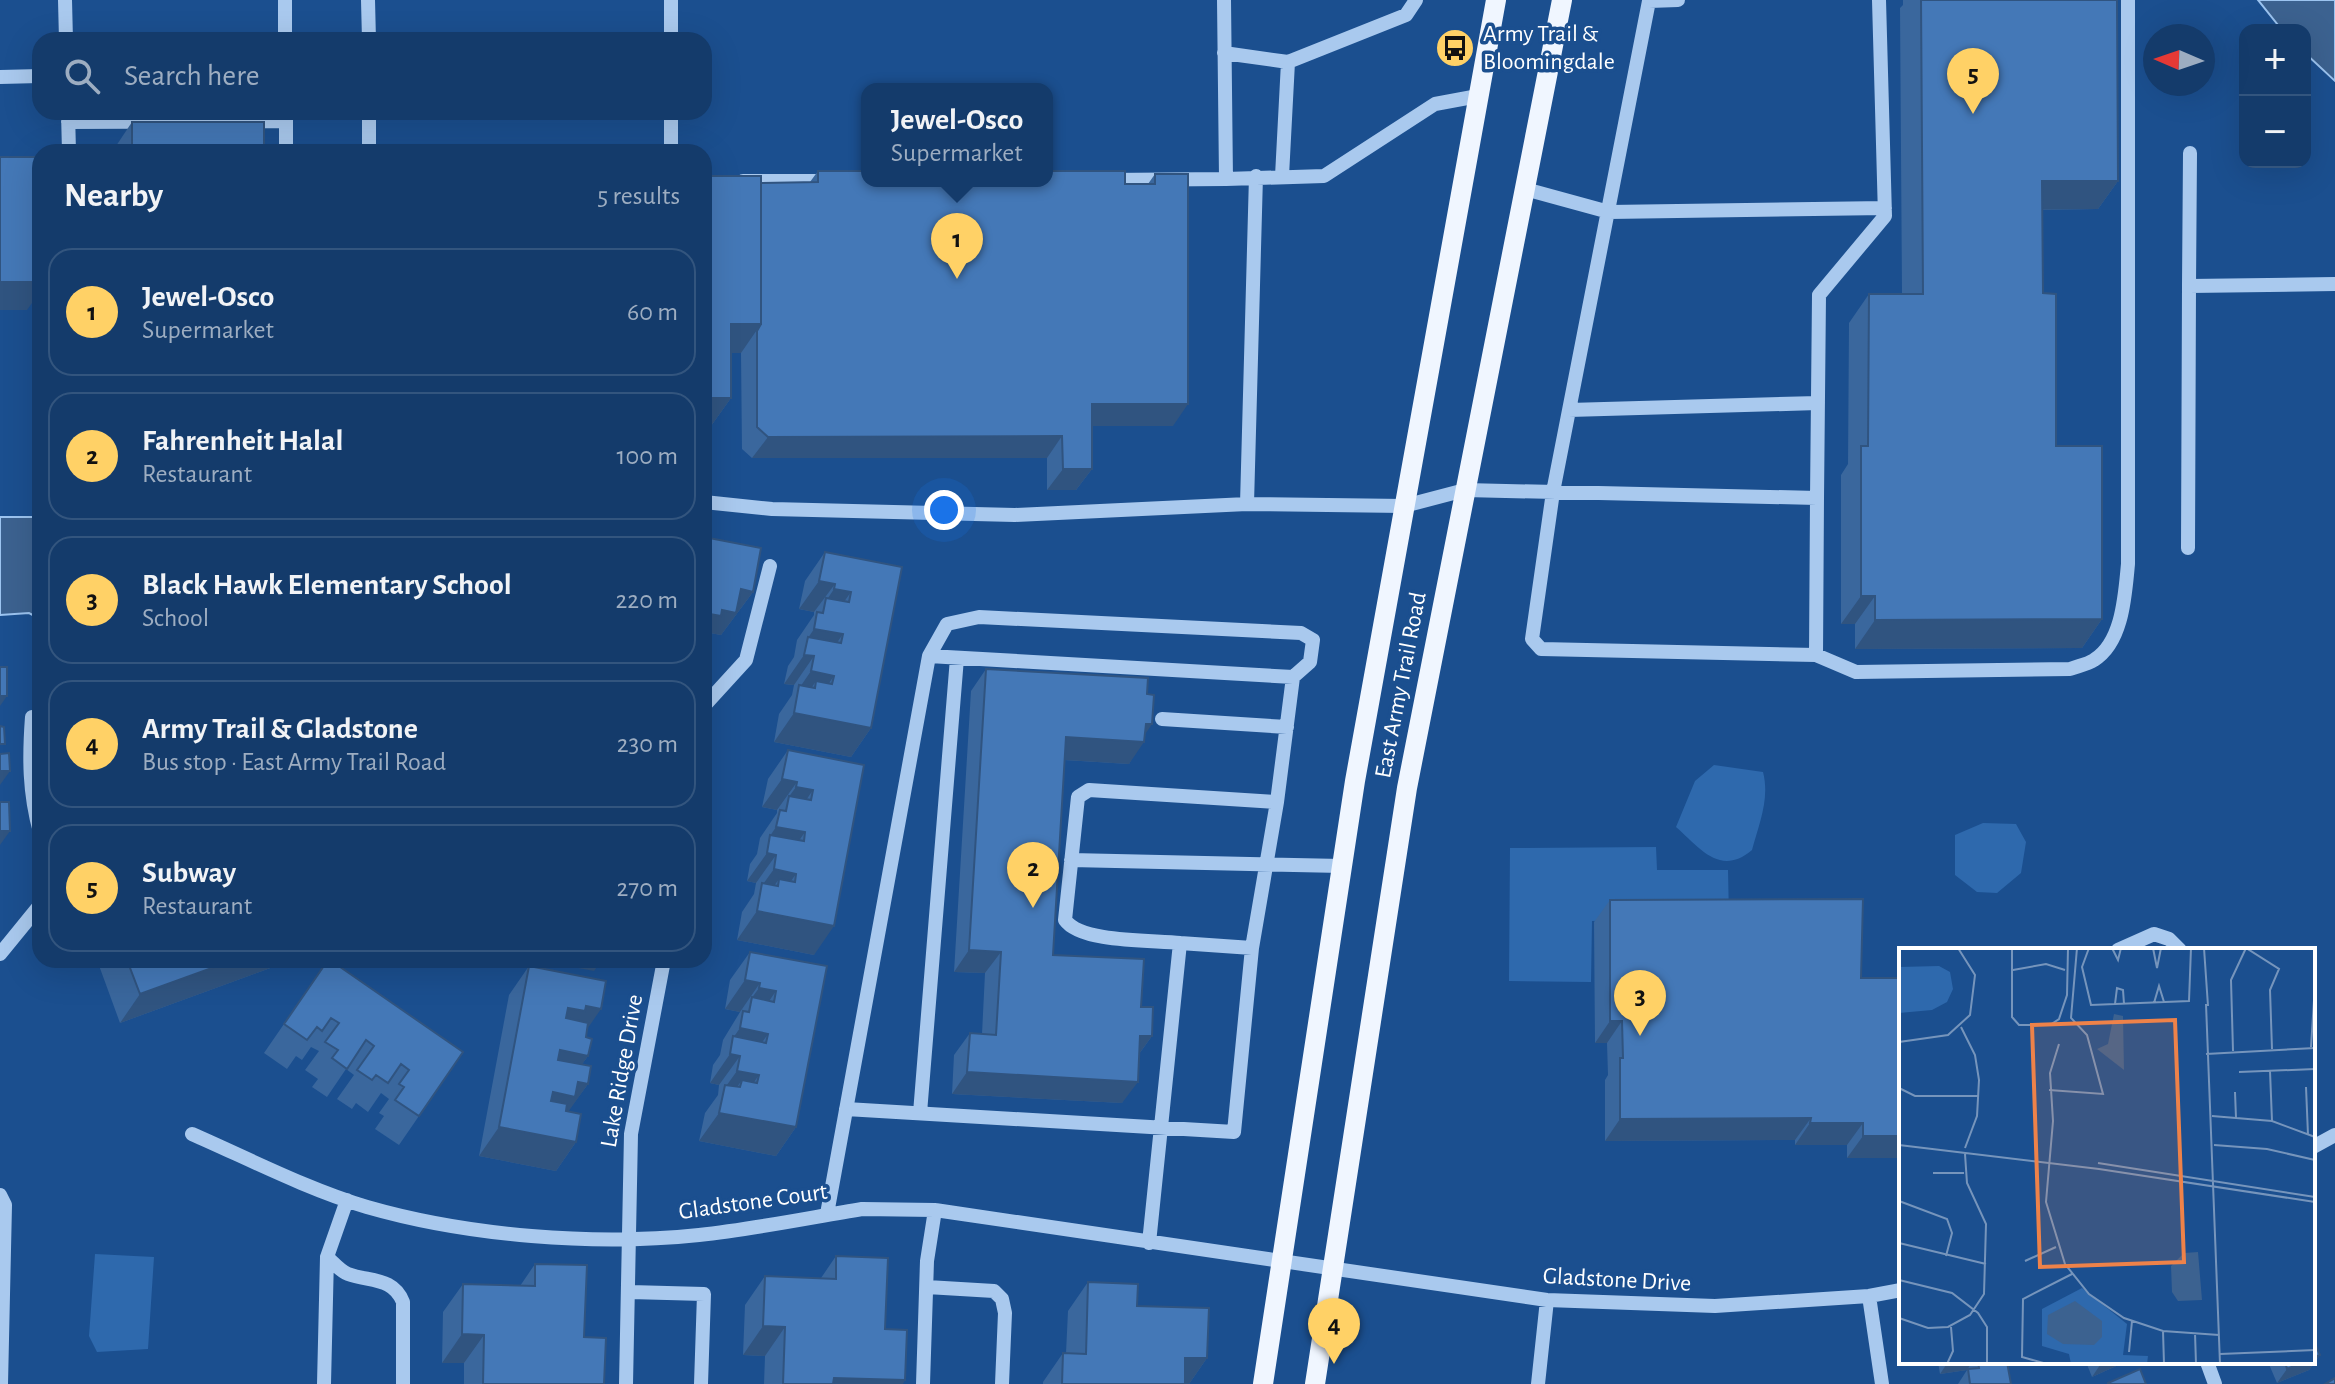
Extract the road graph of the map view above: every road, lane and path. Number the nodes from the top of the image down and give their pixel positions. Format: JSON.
{"nodes":[{"id":1,"x":65,"y":0,"type":"edge"},
{"id":2,"x":285,"y":0,"type":"edge"},
{"id":3,"x":368,"y":0,"type":"edge"},
{"id":4,"x":671,"y":0,"type":"edge"},
{"id":5,"x":1224,"y":0,"type":"edge"},
{"id":6,"x":1416,"y":0,"type":"edge"},
{"id":7,"x":1496,"y":0,"type":"edge"},
{"id":8,"x":1562,"y":0,"type":"edge"},
{"id":9,"x":1678,"y":0,"type":"edge"},
{"id":10,"x":1879,"y":0,"type":"edge"},
{"id":11,"x":2128,"y":0,"type":"edge"},
{"id":12,"x":1649,"y":1,"type":"edge"},
{"id":13,"x":66,"y":32,"type":"edge"},
{"id":14,"x":285,"y":32,"type":"edge"},
{"id":15,"x":369,"y":32,"type":"edge"},
{"id":16,"x":671,"y":32,"type":"edge"},
{"id":17,"x":1224,"y":53,"type":"junction"},
{"id":18,"x":1288,"y":62,"type":"junction"},
{"id":19,"x":32,"y":76,"type":"edge"},
{"id":20,"x":0,"y":77,"type":"edge"},
{"id":21,"x":1478,"y":96,"type":"junction"},
{"id":22,"x":68,"y":120,"type":"edge"},
{"id":23,"x":286,"y":120,"type":"edge"},
{"id":24,"x":369,"y":120,"type":"edge"},
{"id":25,"x":671,"y":120,"type":"edge"},
{"id":26,"x":69,"y":144,"type":"edge"},
{"id":27,"x":286,"y":144,"type":"edge"},
{"id":28,"x":369,"y":144,"type":"edge"},
{"id":29,"x":671,"y":144,"type":"edge"},
{"id":30,"x":2190,"y":153,"type":"dead end"},
{"id":31,"x":1256,"y":176,"type":"junction"},
{"id":32,"x":1282,"y":176,"type":"junction"},
{"id":33,"x":1226,"y":179,"type":"junction"},
{"id":34,"x":1096,"y":180,"type":"edge"},
{"id":35,"x":730,"y":181,"type":"edge"},
{"id":36,"x":861,"y":181,"type":"edge"},
{"id":37,"x":1525,"y":189,"type":"junction"},
{"id":38,"x":1885,"y":208,"type":"junction"},
{"id":39,"x":1609,"y":212,"type":"junction"},
{"id":40,"x":2335,"y":284,"type":"edge"},
{"id":41,"x":2189,"y":286,"type":"junction"},
{"id":42,"x":1818,"y":403,"type":"junction"},
{"id":43,"x":1569,"y":410,"type":"junction"},
{"id":44,"x":1465,"y":490,"type":"junction"},
{"id":45,"x":1553,"y":492,"type":"junction"},
{"id":46,"x":1817,"y":498,"type":"junction"},
{"id":47,"x":712,"y":503,"type":"edge"},
{"id":48,"x":1247,"y":504,"type":"junction"},
{"id":49,"x":1404,"y":506,"type":"junction"},
{"id":50,"x":2188,"y":548,"type":"dead end"},
{"id":51,"x":770,"y":566,"type":"dead end"},
{"id":52,"x":1816,"y":655,"type":"junction"},
{"id":53,"x":929,"y":656,"type":"junction"},
{"id":54,"x":957,"y":658,"type":"junction"},
{"id":55,"x":1293,"y":677,"type":"junction"},
{"id":56,"x":712,"y":697,"type":"edge"},
{"id":57,"x":32,"y":717,"type":"dead end"},
{"id":58,"x":1162,"y":719,"type":"dead end"},
{"id":59,"x":1287,"y":727,"type":"junction"},
{"id":60,"x":32,"y":797,"type":"edge"},
{"id":61,"x":1277,"y":802,"type":"junction"},
{"id":62,"x":1071,"y":860,"type":"junction"},
{"id":63,"x":1266,"y":865,"type":"junction"},
{"id":64,"x":1342,"y":866,"type":"junction"},
{"id":65,"x":32,"y":915,"type":"edge"},
{"id":66,"x":1180,"y":943,"type":"junction"},
{"id":67,"x":1252,"y":948,"type":"junction"},
{"id":68,"x":2122,"y":948,"type":"edge"},
{"id":69,"x":2178,"y":948,"type":"edge"},
{"id":70,"x":0,"y":954,"type":"edge"},
{"id":71,"x":662,"y":968,"type":"edge"},
{"id":72,"x":846,"y":1109,"type":"junction"},
{"id":73,"x":920,"y":1113,"type":"junction"},
{"id":74,"x":1162,"y":1128,"type":"junction"},
{"id":75,"x":192,"y":1134,"type":"dead end"},
{"id":76,"x":2335,"y":1135,"type":"edge"},
{"id":77,"x":2315,"y":1146,"type":"edge"},
{"id":78,"x":0,"y":1195,"type":"edge"},
{"id":79,"x":347,"y":1200,"type":"junction"},
{"id":80,"x":935,"y":1210,"type":"junction"},
{"id":81,"x":827,"y":1214,"type":"junction"},
{"id":82,"x":2,"y":1222,"type":"edge"},
{"id":83,"x":629,"y":1238,"type":"junction"},
{"id":84,"x":1149,"y":1243,"type":"junction"},
{"id":85,"x":327,"y":1257,"type":"junction"},
{"id":86,"x":1282,"y":1262,"type":"junction"},
{"id":87,"x":1332,"y":1269,"type":"junction"},
{"id":88,"x":927,"y":1287,"type":"junction"},
{"id":89,"x":1899,"y":1290,"type":"edge"},
{"id":90,"x":630,"y":1292,"type":"junction"},
{"id":91,"x":1869,"y":1296,"type":"junction"},
{"id":92,"x":1547,"y":1300,"type":"junction"},
{"id":93,"x":1,"y":1352,"type":"edge"},
{"id":94,"x":2208,"y":1364,"type":"edge"},
{"id":95,"x":1,"y":1384,"type":"edge"},
{"id":96,"x":324,"y":1384,"type":"edge"},
{"id":97,"x":403,"y":1384,"type":"edge"},
{"id":98,"x":626,"y":1384,"type":"edge"},
{"id":99,"x":701,"y":1384,"type":"edge"},
{"id":100,"x":923,"y":1384,"type":"edge"},
{"id":101,"x":1002,"y":1384,"type":"edge"},
{"id":102,"x":1263,"y":1384,"type":"edge"},
{"id":103,"x":1315,"y":1384,"type":"edge"},
{"id":104,"x":1538,"y":1384,"type":"edge"},
{"id":105,"x":1882,"y":1384,"type":"edge"},
{"id":106,"x":2215,"y":1384,"type":"edge"}],
"edges":[{"from":1,"to":13,"type":"street"},
{"from":2,"to":14,"type":"street"},
{"from":3,"to":15,"type":"street"},
{"from":4,"to":16,"type":"street"},
{"from":5,"to":17,"type":"street"},
{"from":6,"to":18,"type":"street"},
{"from":7,"to":21,"type":"main road","name":"East Army Trail Road"},
{"from":8,"to":37,"type":"main road","name":"East Army Trail Road"},
{"from":9,"to":12,"type":"street"},
{"from":10,"to":38,"type":"street"},
{"from":11,"to":52,"type":"street"},
{"from":12,"to":39,"type":"street"},
{"from":17,"to":18,"type":"street"},
{"from":17,"to":33,"type":"street"},
{"from":18,"to":32,"type":"street"},
{"from":19,"to":20,"type":"street"},
{"from":21,"to":32,"type":"street"},
{"from":21,"to":49,"type":"main road","name":"East Army Trail Road"},
{"from":22,"to":26,"type":"street"},
{"from":23,"to":27,"type":"street"},
{"from":24,"to":28,"type":"street"},
{"from":25,"to":29,"type":"street"},
{"from":30,"to":41,"type":"street"},
{"from":31,"to":32,"type":"street"},
{"from":31,"to":33,"type":"street"},
{"from":31,"to":48,"type":"street"},
{"from":33,"to":34,"type":"street"},
{"from":35,"to":36,"type":"street"},
{"from":37,"to":39,"type":"street"},
{"from":37,"to":44,"type":"main road","name":"East Army Trail Road"},
{"from":38,"to":39,"type":"street"},
{"from":38,"to":42,"type":"street"},
{"from":39,"to":43,"type":"street"},
{"from":40,"to":41,"type":"street"},
{"from":41,"to":50,"type":"street"},
{"from":42,"to":43,"type":"street"},
{"from":42,"to":46,"type":"street"},
{"from":43,"to":45,"type":"street"},
{"from":44,"to":45,"type":"street"},
{"from":44,"to":49,"type":"street"},
{"from":44,"to":87,"type":"main road","name":"East Army Trail Road"},
{"from":45,"to":46,"type":"street"},
{"from":45,"to":52,"type":"street"},
{"from":46,"to":52,"type":"street"},
{"from":47,"to":48,"type":"street"},
{"from":48,"to":49,"type":"street"},
{"from":49,"to":64,"type":"main road","name":"East Army Trail Road"},
{"from":51,"to":56,"type":"street"},
{"from":53,"to":54,"type":"street"},
{"from":53,"to":55,"type":"street"},
{"from":53,"to":72,"type":"street"},
{"from":54,"to":55,"type":"street"},
{"from":54,"to":73,"type":"street"},
{"from":55,"to":59,"type":"street"},
{"from":57,"to":60,"type":"street"},
{"from":58,"to":59,"type":"street"},
{"from":59,"to":61,"type":"street"},
{"from":61,"to":62,"type":"street"},
{"from":61,"to":63,"type":"street"},
{"from":62,"to":63,"type":"street"},
{"from":62,"to":66,"type":"street"},
{"from":63,"to":64,"type":"street"},
{"from":63,"to":67,"type":"street"},
{"from":64,"to":86,"type":"main road","name":"East Army Trail Road"},
{"from":65,"to":70,"type":"street"},
{"from":66,"to":67,"type":"street"},
{"from":66,"to":74,"type":"street"},
{"from":67,"to":74,"type":"street"},
{"from":68,"to":69,"type":"street"},
{"from":71,"to":83,"type":"street","name":"Lake Ridge Drive"},
{"from":72,"to":73,"type":"street"},
{"from":72,"to":81,"type":"street"},
{"from":73,"to":74,"type":"street"},
{"from":74,"to":84,"type":"street"},
{"from":75,"to":79,"type":"street","name":"Gladstone Court"},
{"from":76,"to":77,"type":"street"},
{"from":78,"to":82,"type":"street"},
{"from":79,"to":83,"type":"street","name":"Gladstone Court"},
{"from":79,"to":85,"type":"street"},
{"from":80,"to":81,"type":"street","name":"Gladstone Court"},
{"from":80,"to":84,"type":"street","name":"Gladstone Court"},
{"from":80,"to":88,"type":"street"},
{"from":81,"to":83,"type":"street","name":"Gladstone Court"},
{"from":82,"to":93,"type":"street"},
{"from":83,"to":90,"type":"street","name":"Lake Ridge Drive"},
{"from":84,"to":86,"type":"street","name":"Gladstone Court"},
{"from":85,"to":96,"type":"street"},
{"from":85,"to":97,"type":"street"},
{"from":86,"to":87,"type":"street","name":"Gladstone Court"},
{"from":86,"to":102,"type":"main road","name":"East Army Trail Road"},
{"from":87,"to":92,"type":"street","name":"Gladstone Drive"},
{"from":87,"to":103,"type":"main road","name":"East Army Trail Road"},
{"from":88,"to":100,"type":"street"},
{"from":88,"to":101,"type":"street"},
{"from":89,"to":91,"type":"street","name":"Gladstone Drive"},
{"from":90,"to":98,"type":"street","name":"Lake Ridge Drive"},
{"from":90,"to":99,"type":"street"},
{"from":91,"to":92,"type":"street","name":"Gladstone Drive"},
{"from":91,"to":105,"type":"street"},
{"from":92,"to":104,"type":"street"},
{"from":93,"to":95,"type":"street"},
{"from":94,"to":106,"type":"street"}]}
